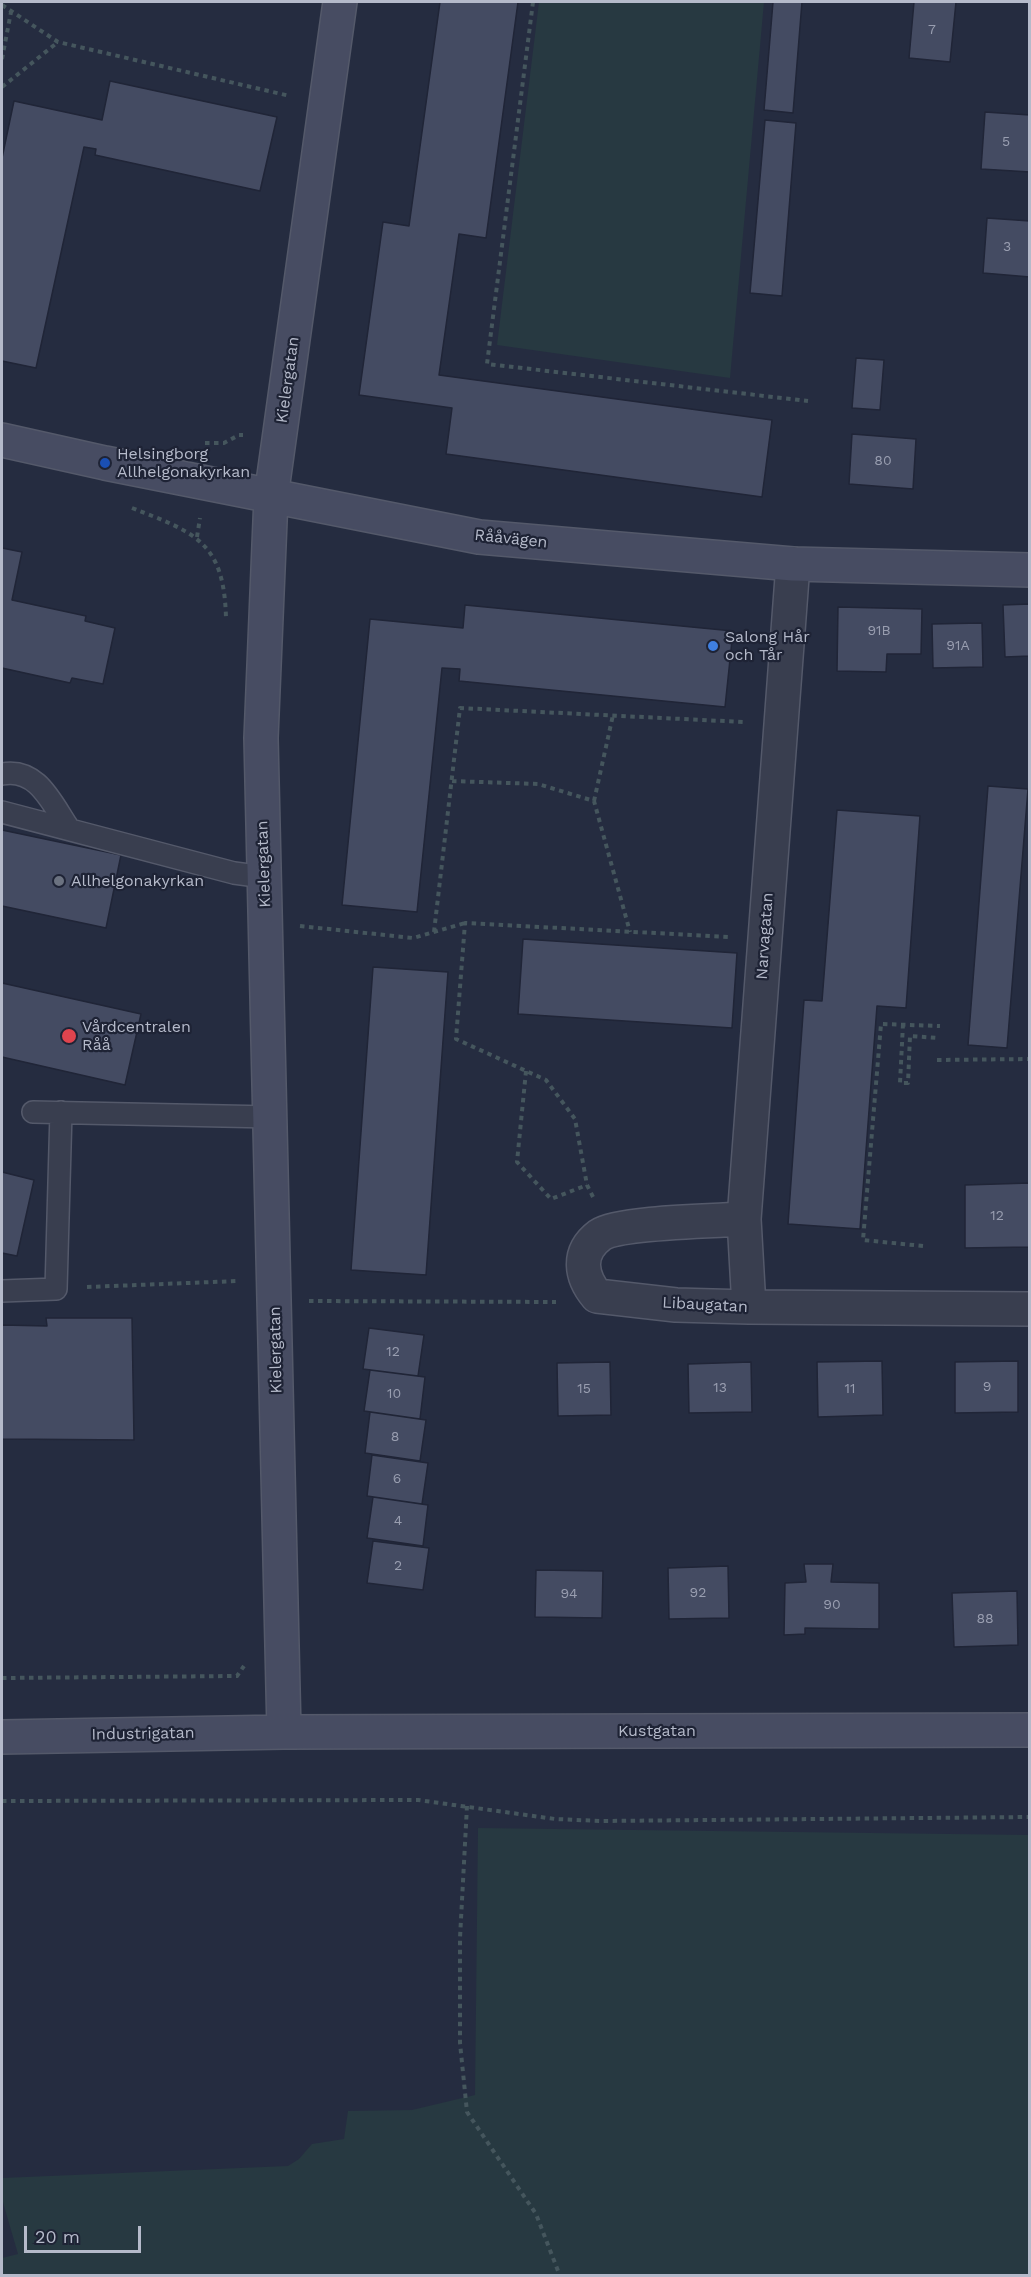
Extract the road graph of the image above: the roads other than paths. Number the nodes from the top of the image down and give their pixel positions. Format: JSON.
{"nodes":[{"id":1,"x":340,"y":2,"type":"edge"},
{"id":2,"x":2,"y":440,"type":"edge"},
{"id":3,"x":272,"y":497,"type":"junction"},
{"id":4,"x":793,"y":564,"type":"junction"},
{"id":5,"x":1029,"y":570,"type":"edge"},
{"id":6,"x":2,"y":774,"type":"edge"},
{"id":7,"x":2,"y":812,"type":"edge"},
{"id":8,"x":70,"y":830,"type":"junction"},
{"id":9,"x":264,"y":877,"type":"junction"},
{"id":10,"x":33,"y":1112,"type":"dead end"},
{"id":11,"x":61,"y":1112,"type":"junction"},
{"id":12,"x":271,"y":1117,"type":"junction"},
{"id":13,"x":744,"y":1219,"type":"junction"},
{"id":14,"x":2,"y":1291,"type":"edge"},
{"id":15,"x":750,"y":1307,"type":"junction"},
{"id":16,"x":1029,"y":1309,"type":"edge"},
{"id":17,"x":1029,"y":1730,"type":"edge"},
{"id":18,"x":284,"y":1732,"type":"junction"},
{"id":19,"x":2,"y":1737,"type":"edge"}],
"edges":[{"from":1,"to":3,"type":"street","name":"Kielergatan"},
{"from":2,"to":3,"type":"street","name":"Rååvägen"},
{"from":3,"to":4,"type":"street","name":"Rååvägen"},
{"from":3,"to":9,"type":"street","name":"Kielergatan"},
{"from":4,"to":5,"type":"street","name":"Rååvägen"},
{"from":4,"to":13,"type":"street","name":"Narvagatan"},
{"from":6,"to":8,"type":"lane"},
{"from":7,"to":8,"type":"lane"},
{"from":8,"to":9,"type":"lane"},
{"from":9,"to":12,"type":"street","name":"Kielergatan"},
{"from":10,"to":11,"type":"lane"},
{"from":11,"to":12,"type":"lane"},
{"from":11,"to":14,"type":"lane"},
{"from":12,"to":18,"type":"street","name":"Kielergatan"},
{"from":13,"to":15,"type":"street","name":"Narvagatan"},
{"from":13,"to":15,"type":"street","name":"Libaugatan"},
{"from":15,"to":16,"type":"street","name":"Libaugatan"},
{"from":17,"to":18,"type":"street","name":"Kustgatan"},
{"from":18,"to":19,"type":"street","name":"Industrigatan"}]}
